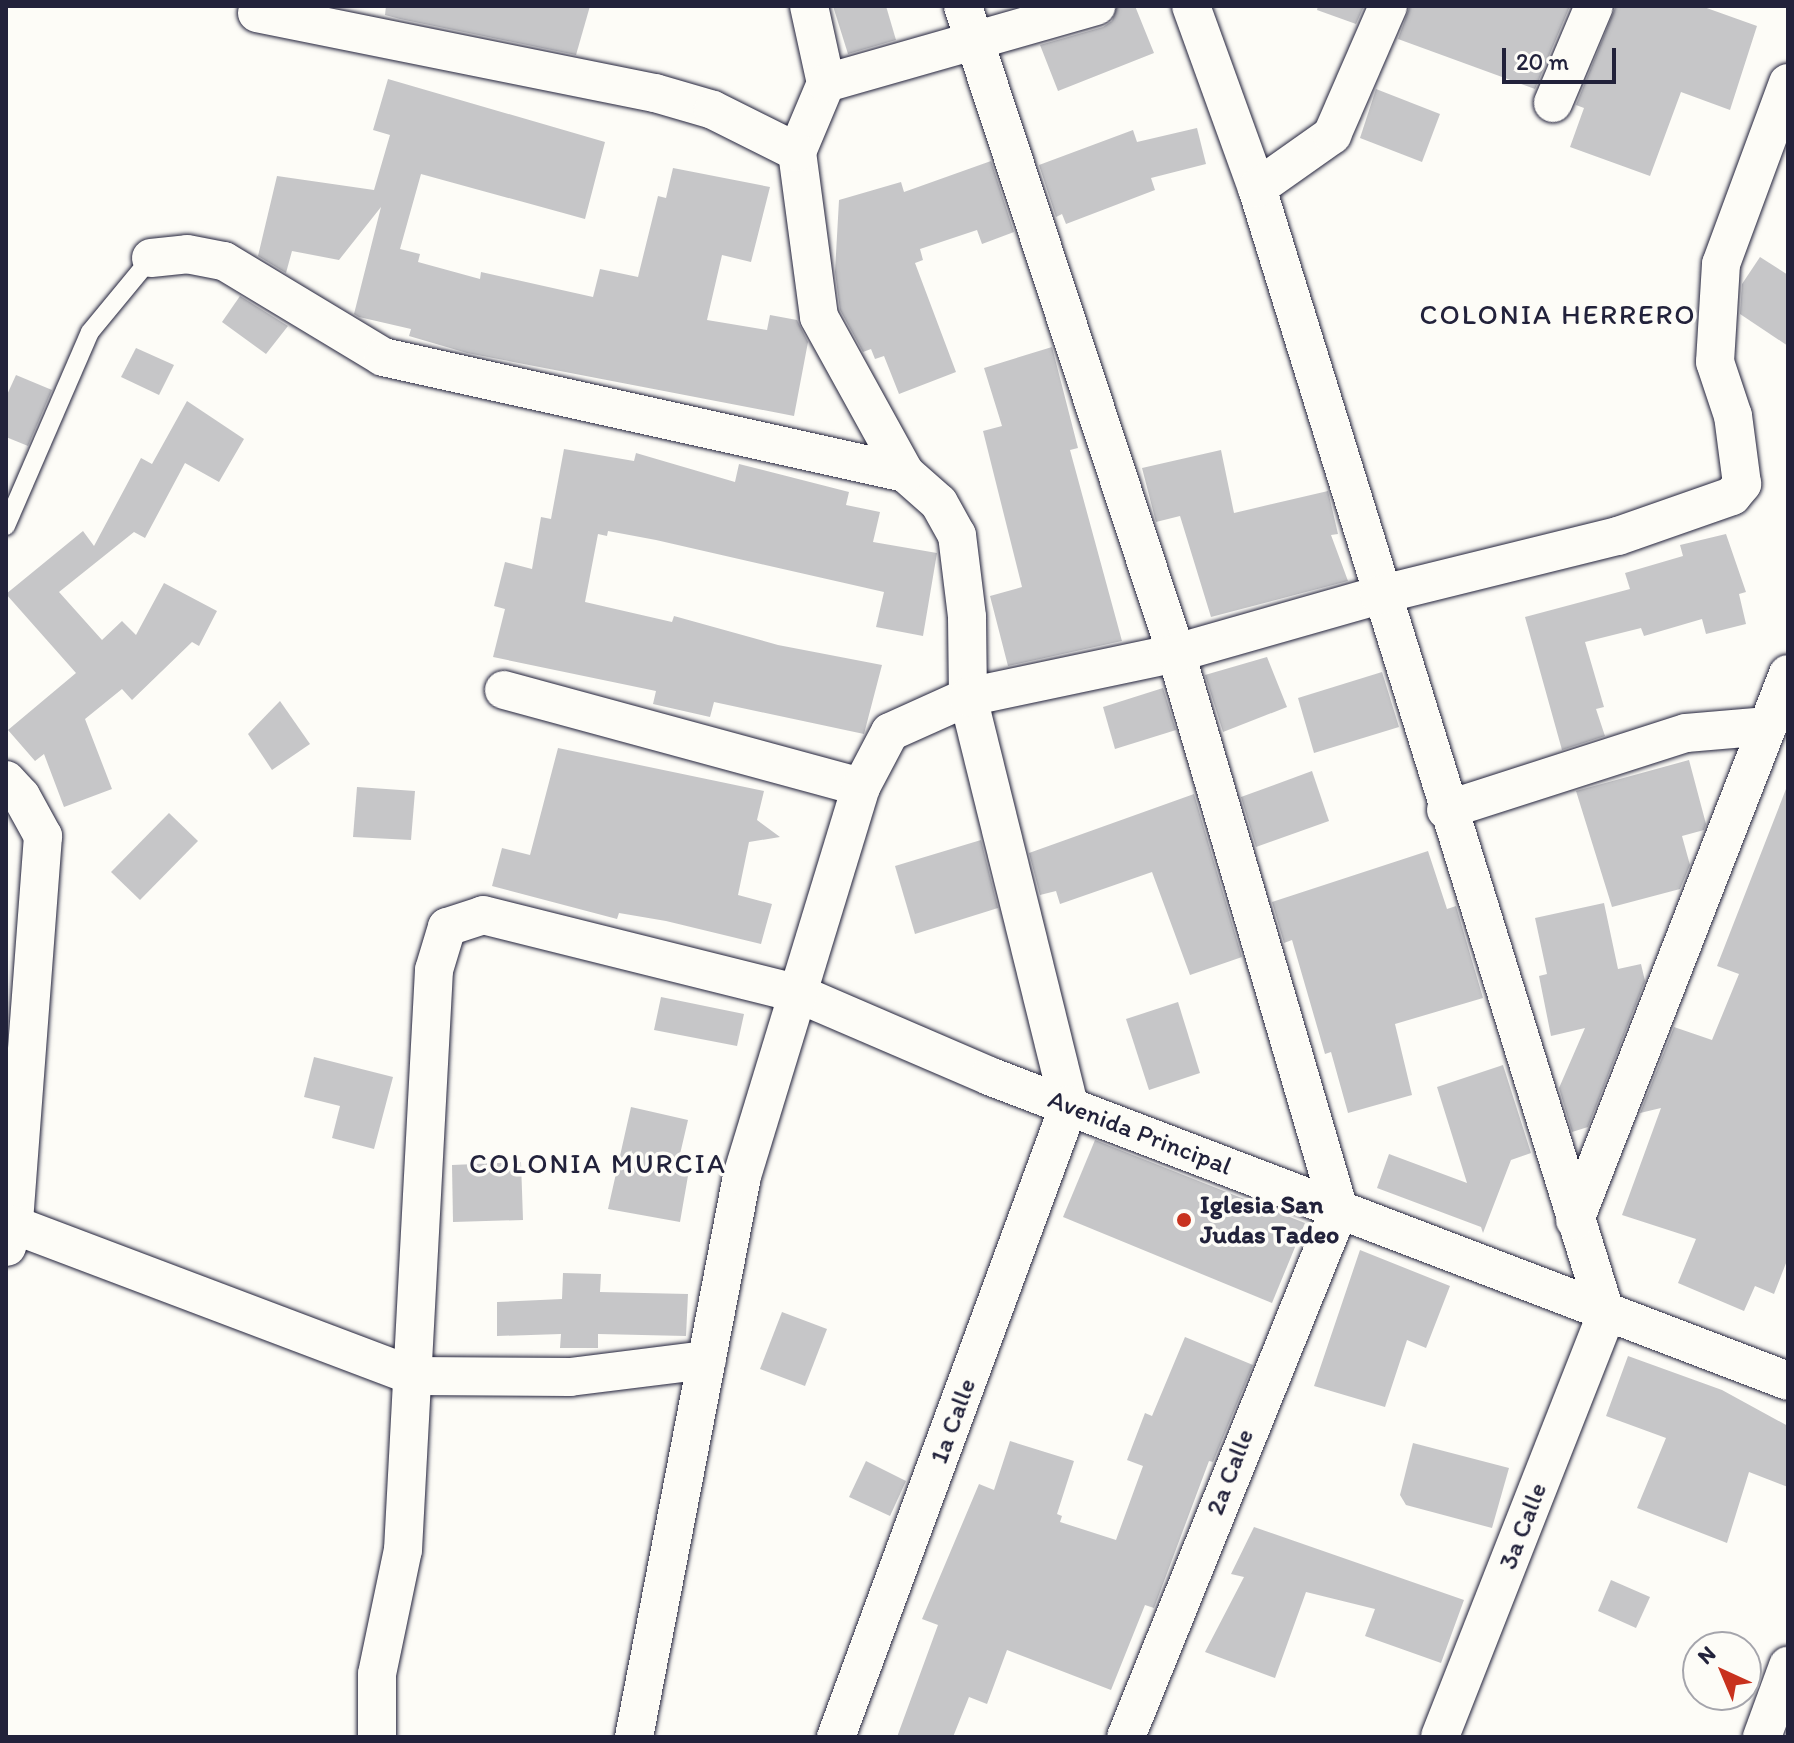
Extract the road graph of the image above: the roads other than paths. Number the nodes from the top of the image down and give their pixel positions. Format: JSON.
{"nodes":[{"id":1,"x":809,"y":6,"type":"edge"},
{"id":2,"x":963,"y":6,"type":"edge"},
{"id":3,"x":1096,"y":6,"type":"edge"},
{"id":4,"x":1191,"y":6,"type":"edge"},
{"id":5,"x":1388,"y":6,"type":"edge"},
{"id":6,"x":1594,"y":6,"type":"edge"},
{"id":7,"x":257,"y":13,"type":"dead end"},
{"id":8,"x":976,"y":44,"type":"junction"},
{"id":9,"x":826,"y":83,"type":"junction"},
{"id":10,"x":1788,"y":83,"type":"edge"},
{"id":11,"x":1553,"y":103,"type":"dead end"},
{"id":12,"x":797,"y":152,"type":"junction"},
{"id":13,"x":1257,"y":188,"type":"junction"},
{"id":14,"x":151,"y":258,"type":"joint"},
{"id":15,"x":905,"y":473,"type":"junction"},
{"id":16,"x":6,"y":526,"type":"edge"},
{"id":17,"x":1379,"y":595,"type":"junction"},
{"id":18,"x":1176,"y":653,"type":"junction"},
{"id":19,"x":1788,"y":674,"type":"edge"},
{"id":20,"x":504,"y":690,"type":"dead end"},
{"id":21,"x":968,"y":697,"type":"junction"},
{"id":22,"x":1768,"y":726,"type":"junction"},
{"id":23,"x":6,"y":780,"type":"edge"},
{"id":24,"x":861,"y":787,"type":"junction"},
{"id":25,"x":1446,"y":810,"type":"junction"},
{"id":26,"x":799,"y":994,"type":"junction"},
{"id":27,"x":1069,"y":1105,"type":"junction"},
{"id":28,"x":1339,"y":1210,"type":"junction"},
{"id":29,"x":1575,"y":1220,"type":"junction"},
{"id":30,"x":10,"y":1237,"type":"edge"},
{"id":31,"x":1606,"y":1315,"type":"junction"},
{"id":32,"x":707,"y":1360,"type":"junction"},
{"id":33,"x":413,"y":1376,"type":"junction"},
{"id":34,"x":1787,"y":1378,"type":"edge"},
{"id":35,"x":1788,"y":1666,"type":"edge"},
{"id":36,"x":377,"y":1737,"type":"edge"},
{"id":37,"x":634,"y":1737,"type":"edge"},
{"id":38,"x":836,"y":1737,"type":"edge"},
{"id":39,"x":1126,"y":1737,"type":"edge"},
{"id":40,"x":1440,"y":1737,"type":"edge"},
{"id":41,"x":1762,"y":1737,"type":"edge"}],
"edges":[{"from":1,"to":9,"type":"street"},
{"from":2,"to":8,"type":"street"},
{"from":3,"to":8,"type":"street"},
{"from":4,"to":13,"type":"street"},
{"from":5,"to":13,"type":"street"},
{"from":6,"to":11,"type":"street"},
{"from":7,"to":12,"type":"street"},
{"from":8,"to":9,"type":"street"},
{"from":8,"to":18,"type":"street"},
{"from":9,"to":12,"type":"street"},
{"from":10,"to":17,"type":"street"},
{"from":12,"to":15,"type":"street"},
{"from":13,"to":17,"type":"street"},
{"from":14,"to":15,"type":"street"},
{"from":14,"to":16,"type":"lane"},
{"from":15,"to":21,"type":"street"},
{"from":17,"to":18,"type":"street"},
{"from":17,"to":25,"type":"street"},
{"from":18,"to":21,"type":"street"},
{"from":18,"to":28,"type":"street"},
{"from":19,"to":22,"type":"street"},
{"from":20,"to":24,"type":"street"},
{"from":21,"to":24,"type":"street"},
{"from":21,"to":27,"type":"street"},
{"from":22,"to":25,"type":"street"},
{"from":22,"to":29,"type":"street"},
{"from":23,"to":30,"type":"street"},
{"from":24,"to":26,"type":"street"},
{"from":25,"to":29,"type":"street"},
{"from":26,"to":27,"type":"street","name":"Avenida Principal"},
{"from":26,"to":32,"type":"street"},
{"from":26,"to":33,"type":"street","name":"Avenida Principal"},
{"from":27,"to":28,"type":"street","name":"Avenida Principal"},
{"from":27,"to":38,"type":"street","name":"1a Calle"},
{"from":28,"to":31,"type":"street","name":"Avenida Principal"},
{"from":28,"to":39,"type":"street","name":"2a Calle"},
{"from":29,"to":31,"type":"street"},
{"from":30,"to":33,"type":"street"},
{"from":31,"to":34,"type":"street","name":"Avenida Principal"},
{"from":31,"to":40,"type":"street","name":"3a Calle"},
{"from":32,"to":33,"type":"street"},
{"from":32,"to":37,"type":"street"},
{"from":33,"to":36,"type":"street"},
{"from":35,"to":41,"type":"street"}]}
